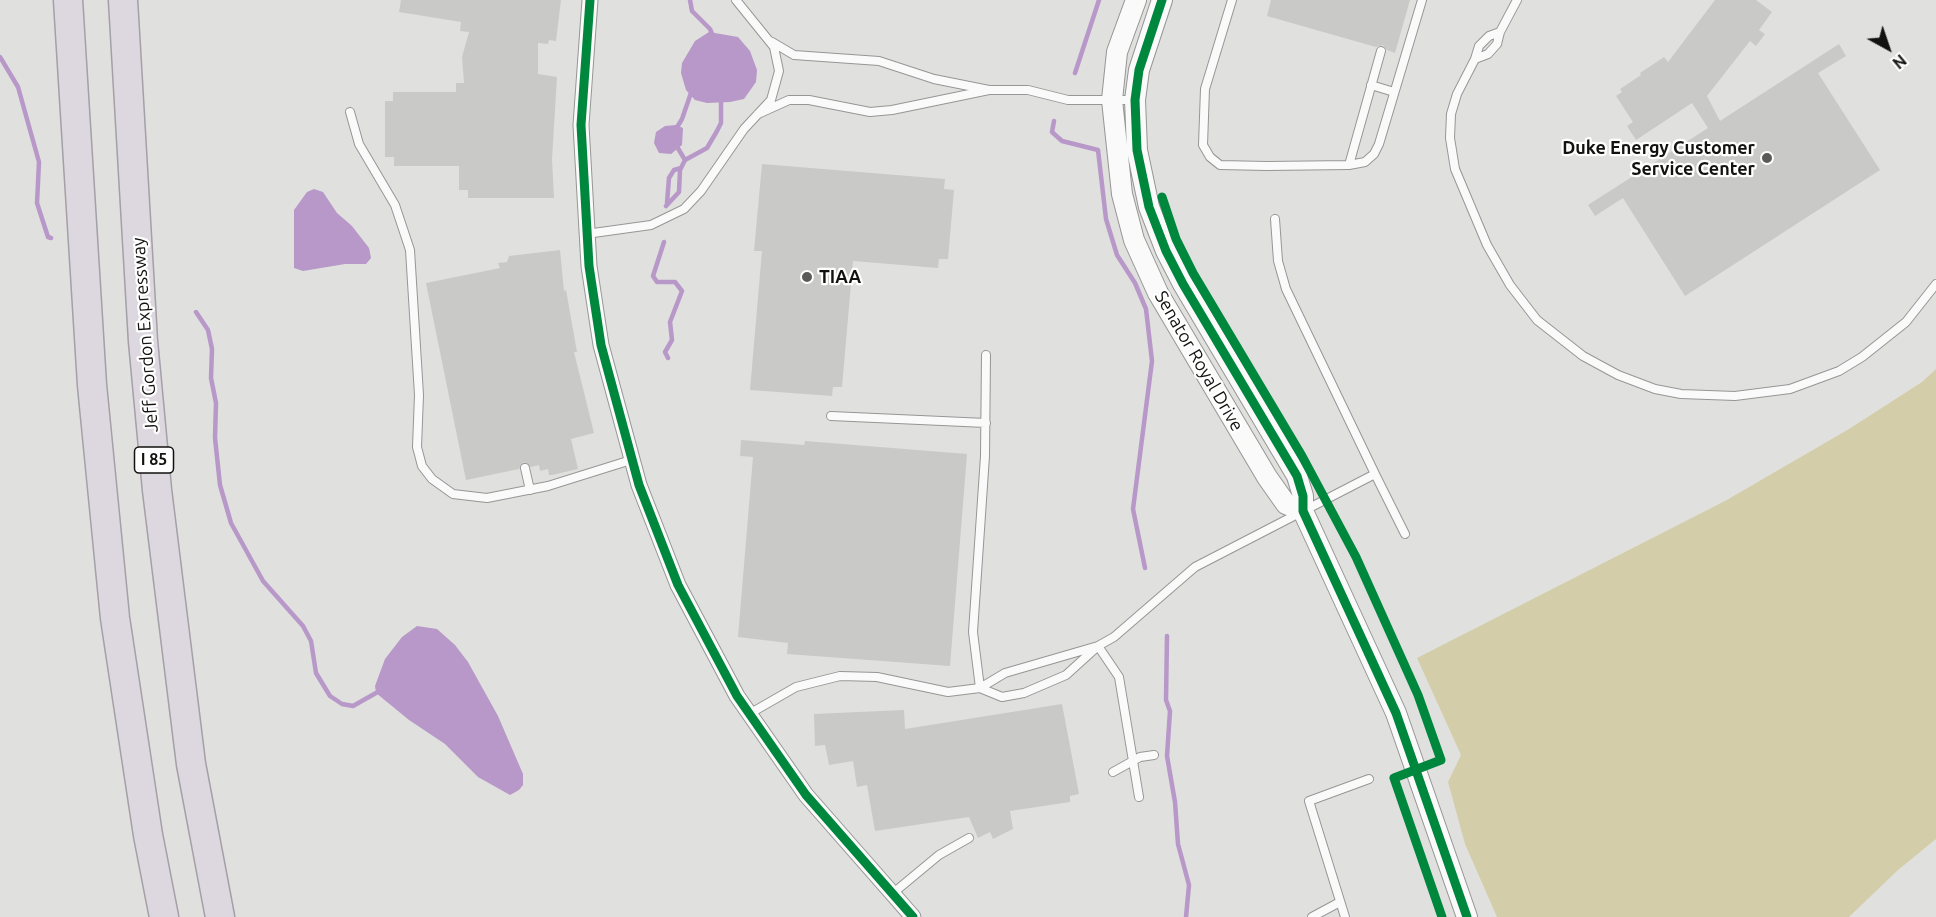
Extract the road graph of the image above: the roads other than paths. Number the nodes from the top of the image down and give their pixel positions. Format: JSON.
{"nodes":[{"id":1,"x":68,"y":0,"type":"edge"},
{"id":2,"x":123,"y":0,"type":"edge"},
{"id":3,"x":590,"y":0,"type":"edge"},
{"id":4,"x":736,"y":0,"type":"edge"},
{"id":5,"x":1136,"y":0,"type":"edge"},
{"id":6,"x":1162,"y":0,"type":"edge"},
{"id":7,"x":1232,"y":0,"type":"edge"},
{"id":8,"x":1422,"y":0,"type":"edge"},
{"id":9,"x":1516,"y":0,"type":"edge"},
{"id":10,"x":772,"y":42,"type":"junction"},
{"id":11,"x":1381,"y":51,"type":"dead end"},
{"id":12,"x":1371,"y":85,"type":"junction"},
{"id":13,"x":989,"y":90,"type":"junction"},
{"id":14,"x":1394,"y":92,"type":"junction"},
{"id":15,"x":1112,"y":100,"type":"junction"},
{"id":16,"x":1135,"y":100,"type":"junction"},
{"id":17,"x":350,"y":112,"type":"dead end"},
{"id":18,"x":758,"y":114,"type":"junction"},
{"id":19,"x":1349,"y":165,"type":"junction"},
{"id":20,"x":1275,"y":219,"type":"dead end"},
{"id":21,"x":586,"y":234,"type":"junction"},
{"id":22,"x":1936,"y":284,"type":"edge"},
{"id":23,"x":986,"y":355,"type":"dead end"},
{"id":24,"x":831,"y":416,"type":"dead end"},
{"id":25,"x":986,"y":423,"type":"junction"},
{"id":26,"x":631,"y":460,"type":"junction"},
{"id":27,"x":525,"y":468,"type":"dead end"},
{"id":28,"x":1375,"y":474,"type":"junction"},
{"id":29,"x":530,"y":490,"type":"junction"},
{"id":30,"x":1303,"y":511,"type":"junction"},
{"id":31,"x":1405,"y":534,"type":"dead end"},
{"id":32,"x":1098,"y":646,"type":"junction"},
{"id":33,"x":980,"y":687,"type":"junction"},
{"id":34,"x":749,"y":714,"type":"junction"},
{"id":35,"x":1154,"y":755,"type":"dead end"},
{"id":36,"x":1133,"y":761,"type":"junction"},
{"id":37,"x":1113,"y":772,"type":"dead end"},
{"id":38,"x":1369,"y":779,"type":"dead end"},
{"id":39,"x":1139,"y":797,"type":"dead end"},
{"id":40,"x":969,"y":838,"type":"dead end"},
{"id":41,"x":892,"y":894,"type":"junction"},
{"id":42,"x":1340,"y":902,"type":"junction"},
{"id":43,"x":164,"y":917,"type":"edge"},
{"id":44,"x":220,"y":917,"type":"edge"},
{"id":45,"x":913,"y":917,"type":"edge"},
{"id":46,"x":1312,"y":917,"type":"edge"},
{"id":47,"x":1345,"y":917,"type":"edge"},
{"id":48,"x":1467,"y":917,"type":"edge"}],
"edges":[{"from":1,"to":43,"type":"highway"},
{"from":2,"to":44,"type":"highway","name":"Jeff Gordon Expressway","number":"I 85"},
{"from":3,"to":21,"type":"street"},
{"from":4,"to":10,"type":"lane"},
{"from":5,"to":15,"type":"street","name":"Senator Royal Drive"},
{"from":6,"to":16,"type":"street","name":"Senator Royal Drive"},
{"from":7,"to":19,"type":"lane"},
{"from":8,"to":14,"type":"lane"},
{"from":9,"to":22,"type":"lane"},
{"from":10,"to":13,"type":"lane"},
{"from":10,"to":18,"type":"lane"},
{"from":11,"to":12,"type":"lane"},
{"from":12,"to":14,"type":"lane"},
{"from":12,"to":19,"type":"lane"},
{"from":13,"to":15,"type":"lane"},
{"from":13,"to":18,"type":"lane"},
{"from":14,"to":19,"type":"lane"},
{"from":15,"to":16,"type":"lane"},
{"from":15,"to":30,"type":"street","name":"Senator Royal Drive"},
{"from":16,"to":30,"type":"street","name":"Senator Royal Drive"},
{"from":17,"to":29,"type":"lane"},
{"from":18,"to":21,"type":"lane"},
{"from":20,"to":28,"type":"lane"},
{"from":21,"to":26,"type":"street"},
{"from":23,"to":25,"type":"lane"},
{"from":24,"to":25,"type":"lane"},
{"from":25,"to":33,"type":"lane"},
{"from":26,"to":29,"type":"lane"},
{"from":26,"to":34,"type":"street"},
{"from":27,"to":29,"type":"lane"},
{"from":28,"to":30,"type":"lane"},
{"from":28,"to":31,"type":"lane"},
{"from":30,"to":32,"type":"lane"},
{"from":30,"to":48,"type":"street","name":"Senator Royal Drive"},
{"from":32,"to":33,"type":"lane"},
{"from":32,"to":33,"type":"lane"},
{"from":32,"to":36,"type":"lane"},
{"from":33,"to":34,"type":"lane"},
{"from":34,"to":41,"type":"street"},
{"from":35,"to":36,"type":"lane"},
{"from":36,"to":37,"type":"lane"},
{"from":36,"to":39,"type":"lane"},
{"from":38,"to":42,"type":"lane"},
{"from":40,"to":41,"type":"lane"},
{"from":41,"to":45,"type":"street"},
{"from":42,"to":46,"type":"lane"},
{"from":42,"to":47,"type":"lane"}]}
